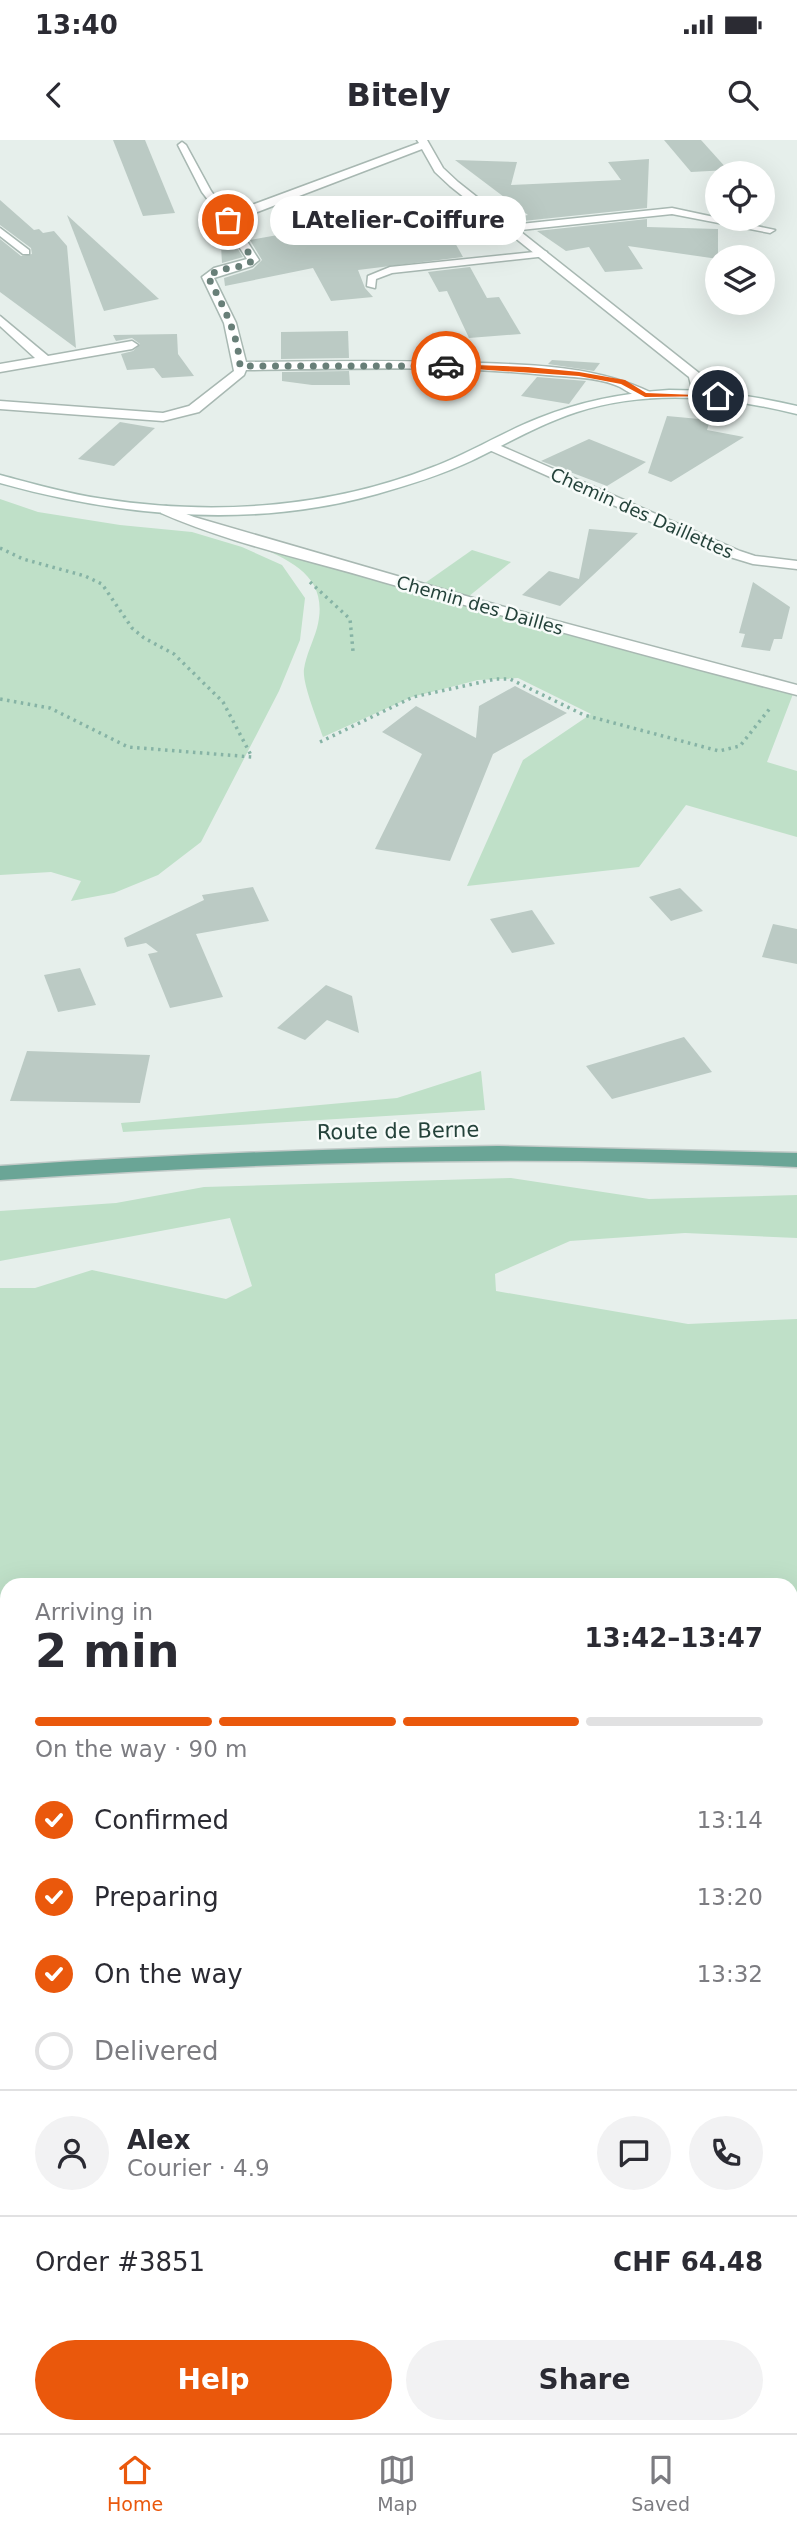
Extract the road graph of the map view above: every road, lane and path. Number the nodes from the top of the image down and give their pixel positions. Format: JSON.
{"nodes":[{"id":1,"x":423,"y":142,"type":"edge"},
{"id":2,"x":182,"y":145,"type":"dead end"},
{"id":3,"x":705,"y":217,"type":"edge"},
{"id":4,"x":228,"y":220,"type":"junction"},
{"id":5,"x":511,"y":228,"type":"junction"},
{"id":6,"x":0,"y":231,"type":"edge"},
{"id":7,"x":26,"y":252,"type":"dead end"},
{"id":8,"x":544,"y":254,"type":"junction"},
{"id":9,"x":372,"y":286,"type":"dead end"},
{"id":10,"x":0,"y":320,"type":"edge"},
{"id":11,"x":132,"y":345,"type":"dead end"},
{"id":12,"x":45,"y":360,"type":"junction"},
{"id":13,"x":240,"y":366,"type":"junction"},
{"id":14,"x":0,"y":368,"type":"edge"},
{"id":15,"x":699,"y":394,"type":"junction"},
{"id":16,"x":645,"y":395,"type":"junction"},
{"id":17,"x":0,"y":405,"type":"edge"},
{"id":18,"x":797,"y":410,"type":"edge"},
{"id":19,"x":492,"y":446,"type":"junction"},
{"id":20,"x":0,"y":479,"type":"edge"},
{"id":21,"x":166,"y":510,"type":"junction"},
{"id":22,"x":0,"y":548,"type":"edge"},
{"id":23,"x":797,"y":565,"type":"edge"},
{"id":24,"x":307,"y":580,"type":"dead end"},
{"id":25,"x":353,"y":651,"type":"dead end"},
{"id":26,"x":792,"y":689,"type":"edge"},
{"id":27,"x":0,"y":699,"type":"edge"},
{"id":28,"x":320,"y":742,"type":"dead end"},
{"id":29,"x":797,"y":1160,"type":"edge"},
{"id":30,"x":0,"y":1173,"type":"edge"}],
"edges":[{"from":1,"to":4,"type":"street"},
{"from":1,"to":5,"type":"street"},
{"from":2,"to":4,"type":"lane"},
{"from":3,"to":5,"type":"lane"},
{"from":4,"to":13,"type":"street"},
{"from":5,"to":8,"type":"street"},
{"from":6,"to":7,"type":"lane"},
{"from":8,"to":9,"type":"lane"},
{"from":8,"to":15,"type":"street"},
{"from":10,"to":12,"type":"street"},
{"from":11,"to":12,"type":"street"},
{"from":12,"to":14,"type":"street"},
{"from":13,"to":16,"type":"street"},
{"from":13,"to":17,"type":"street"},
{"from":15,"to":16,"type":"street"},
{"from":15,"to":18,"type":"street"},
{"from":16,"to":19,"type":"street"},
{"from":19,"to":21,"type":"street"},
{"from":19,"to":23,"type":"street","name":"Chemin des Daillettes"},
{"from":20,"to":21,"type":"street"},
{"from":21,"to":26,"type":"street","name":"Chemin des Dailles"},
{"from":22,"to":27,"type":"path"},
{"from":24,"to":25,"type":"path"},
{"from":26,"to":28,"type":"path"},
{"from":29,"to":30,"type":"main road","name":"Route de Berne"}]}
